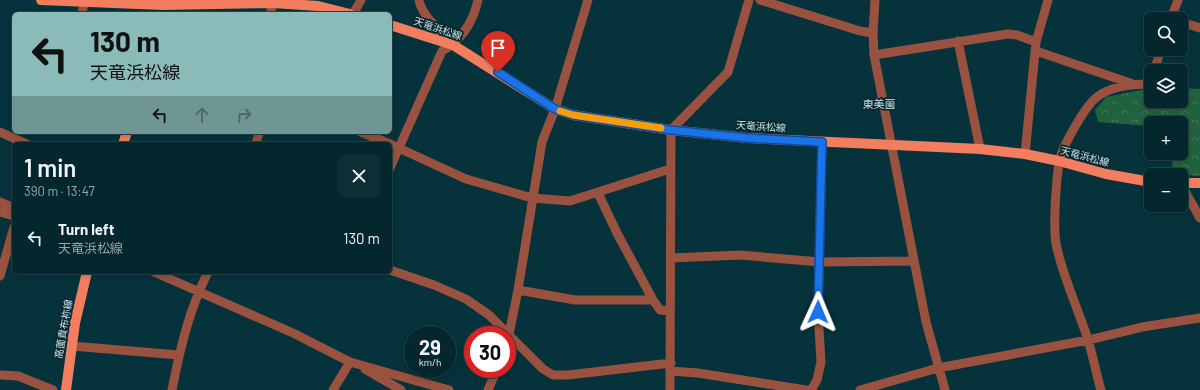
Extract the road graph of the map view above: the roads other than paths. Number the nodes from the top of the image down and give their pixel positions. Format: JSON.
{"nodes":[{"id":1,"x":41,"y":0,"type":"edge"},
{"id":2,"x":361,"y":0,"type":"edge"},
{"id":3,"x":419,"y":0,"type":"edge"},
{"id":4,"x":478,"y":0,"type":"edge"},
{"id":5,"x":588,"y":0,"type":"edge"},
{"id":6,"x":749,"y":0,"type":"edge"},
{"id":7,"x":760,"y":0,"type":"edge"},
{"id":8,"x":875,"y":0,"type":"edge"},
{"id":9,"x":1048,"y":0,"type":"edge"},
{"id":10,"x":1178,"y":0,"type":"edge"},
{"id":11,"x":84,"y":2,"type":"junction"},
{"id":12,"x":273,"y":2,"type":"junction"},
{"id":13,"x":163,"y":6,"type":"edge"},
{"id":14,"x":82,"y":12,"type":"edge"},
{"id":15,"x":270,"y":12,"type":"edge"},
{"id":16,"x":342,"y":12,"type":"edge"},
{"id":17,"x":354,"y":12,"type":"edge"},
{"id":18,"x":1174,"y":12,"type":"edge"},
{"id":19,"x":1188,"y":24,"type":"edge"},
{"id":20,"x":392,"y":26,"type":"edge"},
{"id":21,"x":1200,"y":28,"type":"edge"},
{"id":22,"x":873,"y":33,"type":"junction"},
{"id":23,"x":958,"y":41,"type":"junction"},
{"id":24,"x":453,"y":45,"type":"junction"},
{"id":25,"x":1036,"y":47,"type":"junction"},
{"id":26,"x":874,"y":55,"type":"junction"},
{"id":27,"x":1133,"y":84,"type":"junction"},
{"id":28,"x":1144,"y":84,"type":"edge"},
{"id":29,"x":555,"y":109,"type":"junction"},
{"id":30,"x":671,"y":130,"type":"junction"},
{"id":31,"x":0,"y":132,"type":"edge"},
{"id":32,"x":366,"y":134,"type":"edge"},
{"id":33,"x":19,"y":136,"type":"edge"},
{"id":34,"x":386,"y":142,"type":"edge"},
{"id":35,"x":822,"y":142,"type":"junction"},
{"id":36,"x":393,"y":145,"type":"edge"},
{"id":37,"x":891,"y":145,"type":"junction"},
{"id":38,"x":980,"y":149,"type":"junction"},
{"id":39,"x":1025,"y":154,"type":"junction"},
{"id":40,"x":1059,"y":161,"type":"junction"},
{"id":41,"x":670,"y":169,"type":"junction"},
{"id":42,"x":1144,"y":181,"type":"edge"},
{"id":43,"x":1200,"y":183,"type":"edge"},
{"id":44,"x":1188,"y":184,"type":"edge"},
{"id":45,"x":598,"y":193,"type":"junction"},
{"id":46,"x":1188,"y":197,"type":"edge"},
{"id":47,"x":532,"y":198,"type":"junction"},
{"id":48,"x":0,"y":202,"type":"edge"},
{"id":49,"x":12,"y":207,"type":"edge"},
{"id":50,"x":0,"y":212,"type":"edge"},
{"id":51,"x":12,"y":215,"type":"edge"},
{"id":52,"x":1200,"y":218,"type":"edge"},
{"id":53,"x":12,"y":234,"type":"edge"},
{"id":54,"x":671,"y":258,"type":"junction"},
{"id":55,"x":914,"y":261,"type":"junction"},
{"id":56,"x":820,"y":262,"type":"junction"},
{"id":57,"x":392,"y":271,"type":"edge"},
{"id":58,"x":87,"y":274,"type":"edge"},
{"id":59,"x":159,"y":274,"type":"edge"},
{"id":60,"x":207,"y":274,"type":"edge"},
{"id":61,"x":0,"y":276,"type":"edge"},
{"id":62,"x":518,"y":290,"type":"junction"},
{"id":63,"x":199,"y":291,"type":"junction"},
{"id":64,"x":653,"y":300,"type":"junction"},
{"id":65,"x":670,"y":312,"type":"junction"},
{"id":66,"x":1200,"y":318,"type":"edge"},
{"id":67,"x":497,"y":326,"type":"edge"},
{"id":68,"x":511,"y":326,"type":"edge"},
{"id":69,"x":1088,"y":340,"type":"junction"},
{"id":70,"x":72,"y":346,"type":"junction"},
{"id":71,"x":516,"y":347,"type":"edge"},
{"id":72,"x":179,"y":356,"type":"junction"},
{"id":73,"x":350,"y":362,"type":"junction"},
{"id":74,"x":361,"y":366,"type":"junction"},
{"id":75,"x":670,"y":367,"type":"junction"},
{"id":76,"x":938,"y":368,"type":"junction"},
{"id":77,"x":0,"y":375,"type":"edge"},
{"id":78,"x":493,"y":378,"type":"edge"},
{"id":79,"x":54,"y":390,"type":"edge"},
{"id":80,"x":66,"y":390,"type":"edge"},
{"id":81,"x":172,"y":390,"type":"edge"},
{"id":82,"x":333,"y":390,"type":"edge"},
{"id":83,"x":400,"y":390,"type":"edge"},
{"id":84,"x":449,"y":390,"type":"edge"},
{"id":85,"x":488,"y":390,"type":"edge"},
{"id":86,"x":670,"y":390,"type":"edge"},
{"id":87,"x":806,"y":390,"type":"edge"},
{"id":88,"x":811,"y":390,"type":"edge"},
{"id":89,"x":860,"y":390,"type":"edge"},
{"id":90,"x":945,"y":390,"type":"edge"},
{"id":91,"x":1101,"y":390,"type":"edge"}],
"edges":[{"from":1,"to":11,"type":"main road"},
{"from":2,"to":17,"type":"street"},
{"from":3,"to":24,"type":"street"},
{"from":4,"to":24,"type":"street"},
{"from":5,"to":29,"type":"street"},
{"from":6,"to":30,"type":"street"},
{"from":7,"to":22,"type":"street"},
{"from":8,"to":22,"type":"street"},
{"from":9,"to":25,"type":"street"},
{"from":10,"to":18,"type":"street"},
{"from":11,"to":13,"type":"main road"},
{"from":11,"to":14,"type":"street"},
{"from":12,"to":13,"type":"main road"},
{"from":12,"to":15,"type":"street"},
{"from":12,"to":16,"type":"main road"},
{"from":19,"to":21,"type":"street"},
{"from":20,"to":24,"type":"main road","name":"天竜浜松線"},
{"from":22,"to":26,"type":"street"},
{"from":23,"to":25,"type":"street"},
{"from":23,"to":26,"type":"street"},
{"from":23,"to":38,"type":"street"},
{"from":24,"to":29,"type":"main road","name":"天竜浜松線"},
{"from":24,"to":36,"type":"street"},
{"from":25,"to":27,"type":"street"},
{"from":25,"to":39,"type":"street"},
{"from":26,"to":37,"type":"street"},
{"from":27,"to":28,"type":"street"},
{"from":27,"to":40,"type":"street"},
{"from":29,"to":30,"type":"main road","name":"天竜浜松線"},
{"from":29,"to":47,"type":"street"},
{"from":30,"to":35,"type":"main road","name":"天竜浜松線"},
{"from":30,"to":41,"type":"street"},
{"from":31,"to":33,"type":"street"},
{"from":32,"to":34,"type":"street"},
{"from":35,"to":37,"type":"main road","name":"天竜浜松線"},
{"from":35,"to":56,"type":"street"},
{"from":36,"to":47,"type":"street"},
{"from":37,"to":38,"type":"main road","name":"天竜浜松線"},
{"from":37,"to":55,"type":"street"},
{"from":38,"to":39,"type":"main road","name":"天竜浜松線"},
{"from":39,"to":40,"type":"main road","name":"天竜浜松線"},
{"from":40,"to":42,"type":"main road","name":"天竜浜松線"},
{"from":40,"to":69,"type":"street"},
{"from":41,"to":45,"type":"street"},
{"from":41,"to":54,"type":"street"},
{"from":43,"to":44,"type":"main road"},
{"from":45,"to":47,"type":"street"},
{"from":45,"to":64,"type":"street"},
{"from":46,"to":52,"type":"street"},
{"from":47,"to":62,"type":"street"},
{"from":48,"to":49,"type":"street"},
{"from":50,"to":51,"type":"street"},
{"from":53,"to":61,"type":"street"},
{"from":54,"to":56,"type":"street"},
{"from":54,"to":65,"type":"street"},
{"from":55,"to":56,"type":"street"},
{"from":55,"to":76,"type":"street"},
{"from":56,"to":88,"type":"street"},
{"from":57,"to":67,"type":"street"},
{"from":58,"to":70,"type":"main road","name":"高薗貴布祢線"},
{"from":59,"to":63,"type":"street"},
{"from":60,"to":63,"type":"street"},
{"from":62,"to":64,"type":"street"},
{"from":62,"to":68,"type":"street"},
{"from":63,"to":72,"type":"street"},
{"from":63,"to":73,"type":"street"},
{"from":64,"to":65,"type":"street"},
{"from":65,"to":75,"type":"street"},
{"from":66,"to":69,"type":"street"},
{"from":69,"to":76,"type":"street"},
{"from":69,"to":91,"type":"street"},
{"from":70,"to":72,"type":"street"},
{"from":70,"to":80,"type":"main road","name":"高薗貴布祢線"},
{"from":71,"to":75,"type":"street"},
{"from":72,"to":81,"type":"street"},
{"from":73,"to":74,"type":"street"},
{"from":73,"to":82,"type":"street"},
{"from":74,"to":83,"type":"street"},
{"from":74,"to":84,"type":"street"},
{"from":75,"to":86,"type":"street"},
{"from":75,"to":87,"type":"street"},
{"from":76,"to":89,"type":"street"},
{"from":76,"to":90,"type":"street"},
{"from":77,"to":79,"type":"street"},
{"from":78,"to":85,"type":"street"}]}
